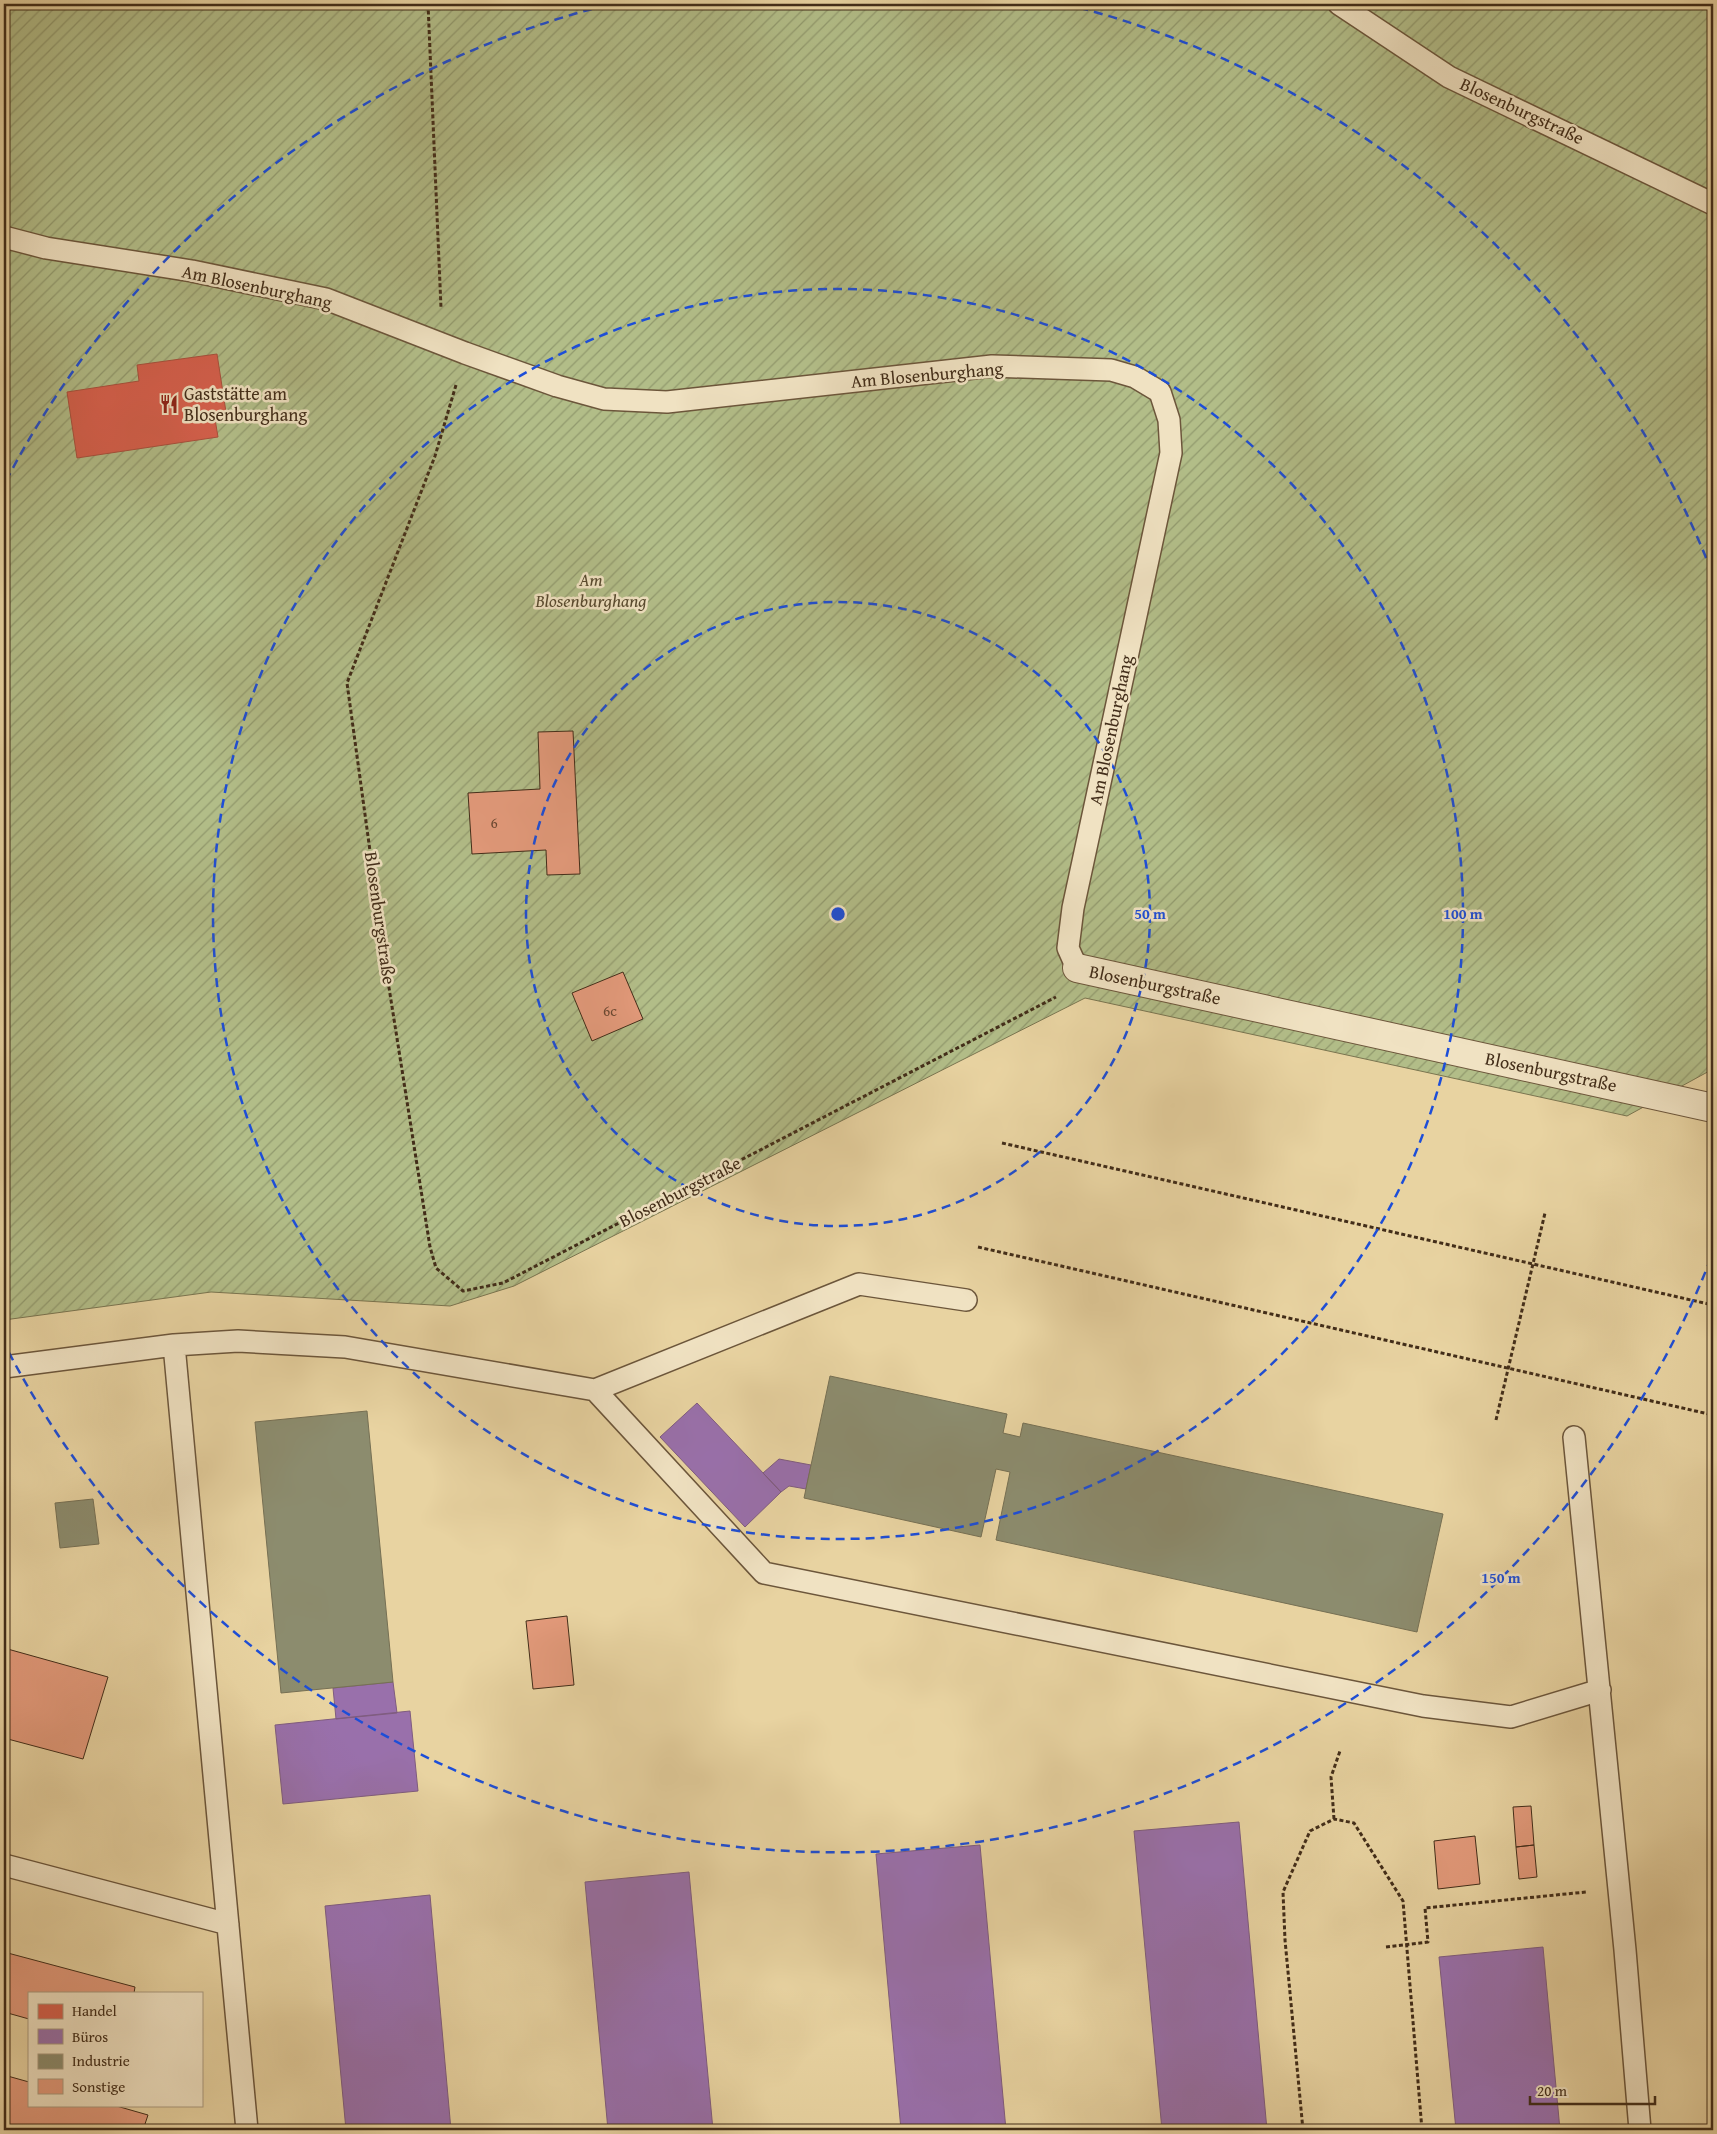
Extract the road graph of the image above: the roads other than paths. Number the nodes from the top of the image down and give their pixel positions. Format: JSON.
{"nodes":[{"id":1,"x":1339,"y":4,"type":"edge"},
{"id":2,"x":1713,"y":204,"type":"edge"},
{"id":3,"x":4,"y":238,"type":"edge"},
{"id":4,"x":1076,"y":968,"type":"joint"},
{"id":5,"x":1713,"y":1108,"type":"edge"},
{"id":6,"x":966,"y":1300,"type":"dead end"},
{"id":7,"x":174,"y":1345,"type":"junction"},
{"id":8,"x":4,"y":1367,"type":"edge"},
{"id":9,"x":595,"y":1390,"type":"junction"},
{"id":10,"x":1574,"y":1437,"type":"dead end"},
{"id":11,"x":1600,"y":1690,"type":"junction"},
{"id":12,"x":4,"y":1865,"type":"edge"},
{"id":13,"x":228,"y":1924,"type":"junction"},
{"id":14,"x":247,"y":2130,"type":"edge"},
{"id":15,"x":1640,"y":2130,"type":"edge"}],
"edges":[{"from":1,"to":2,"type":"lane","name":"Blosenburgstraße"},
{"from":3,"to":4,"type":"lane","name":"Am Blosenburghang"},
{"from":4,"to":5,"type":"street","name":"Blosenburgstraße"},
{"from":6,"to":9,"type":"lane"},
{"from":7,"to":8,"type":"lane"},
{"from":7,"to":9,"type":"lane"},
{"from":7,"to":13,"type":"lane"},
{"from":9,"to":11,"type":"lane"},
{"from":10,"to":11,"type":"lane"},
{"from":11,"to":15,"type":"lane"},
{"from":12,"to":13,"type":"lane"},
{"from":13,"to":14,"type":"lane"}]}
